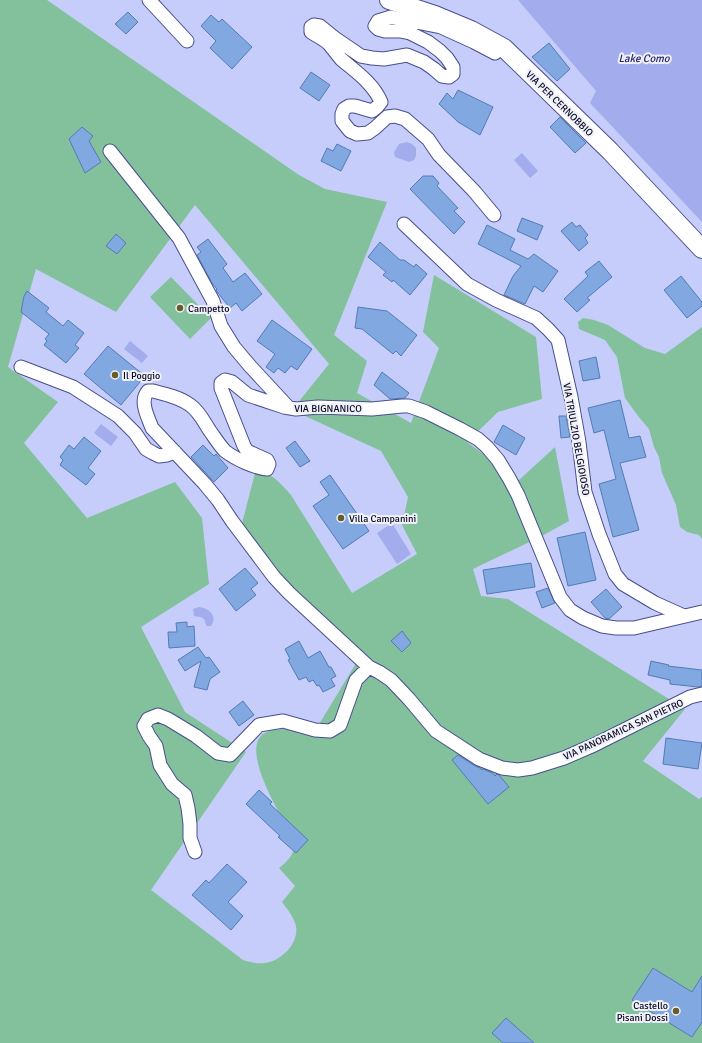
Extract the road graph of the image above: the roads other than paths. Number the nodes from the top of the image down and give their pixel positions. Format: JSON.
{"nodes":[{"id":1,"x":149,"y":0,"type":"edge"},
{"id":2,"x":389,"y":0,"type":"edge"},
{"id":3,"x":187,"y":41,"type":"dead end"},
{"id":4,"x":563,"y":105,"type":"junction"},
{"id":5,"x":110,"y":151,"type":"dead end"},
{"id":6,"x":494,"y":215,"type":"dead end"},
{"id":7,"x":404,"y":224,"type":"dead end"},
{"id":8,"x":702,"y":249,"type":"edge"},
{"id":9,"x":21,"y":367,"type":"dead end"},
{"id":10,"x":289,"y":408,"type":"junction"},
{"id":11,"x":175,"y":452,"type":"junction"},
{"id":12,"x":702,"y":612,"type":"edge"},
{"id":13,"x":684,"y":616,"type":"junction"},
{"id":14,"x":368,"y":667,"type":"junction"},
{"id":15,"x":702,"y":694,"type":"edge"},
{"id":16,"x":195,"y":852,"type":"dead end"}],
"edges":[{"from":1,"to":3,"type":"street"},
{"from":2,"to":4,"type":"main road","name":"VIA PER CERNOBBIO"},
{"from":4,"to":6,"type":"street"},
{"from":4,"to":8,"type":"main road","name":"VIA PER CERNOBBIO"},
{"from":5,"to":10,"type":"street"},
{"from":7,"to":13,"type":"street","name":"VIA TRIULZIO BELGIOIOSO"},
{"from":9,"to":11,"type":"street"},
{"from":10,"to":11,"type":"street","name":"VIA BIGNANICO"},
{"from":10,"to":13,"type":"street","name":"VIA BIGNANICO"},
{"from":11,"to":14,"type":"street","name":"VIA BIGNANICO"},
{"from":12,"to":13,"type":"street","name":"VIA BIGNANICO"},
{"from":14,"to":15,"type":"street","name":"VIA PANORAMICA SAN PIETRO"},
{"from":14,"to":16,"type":"street"}]}
